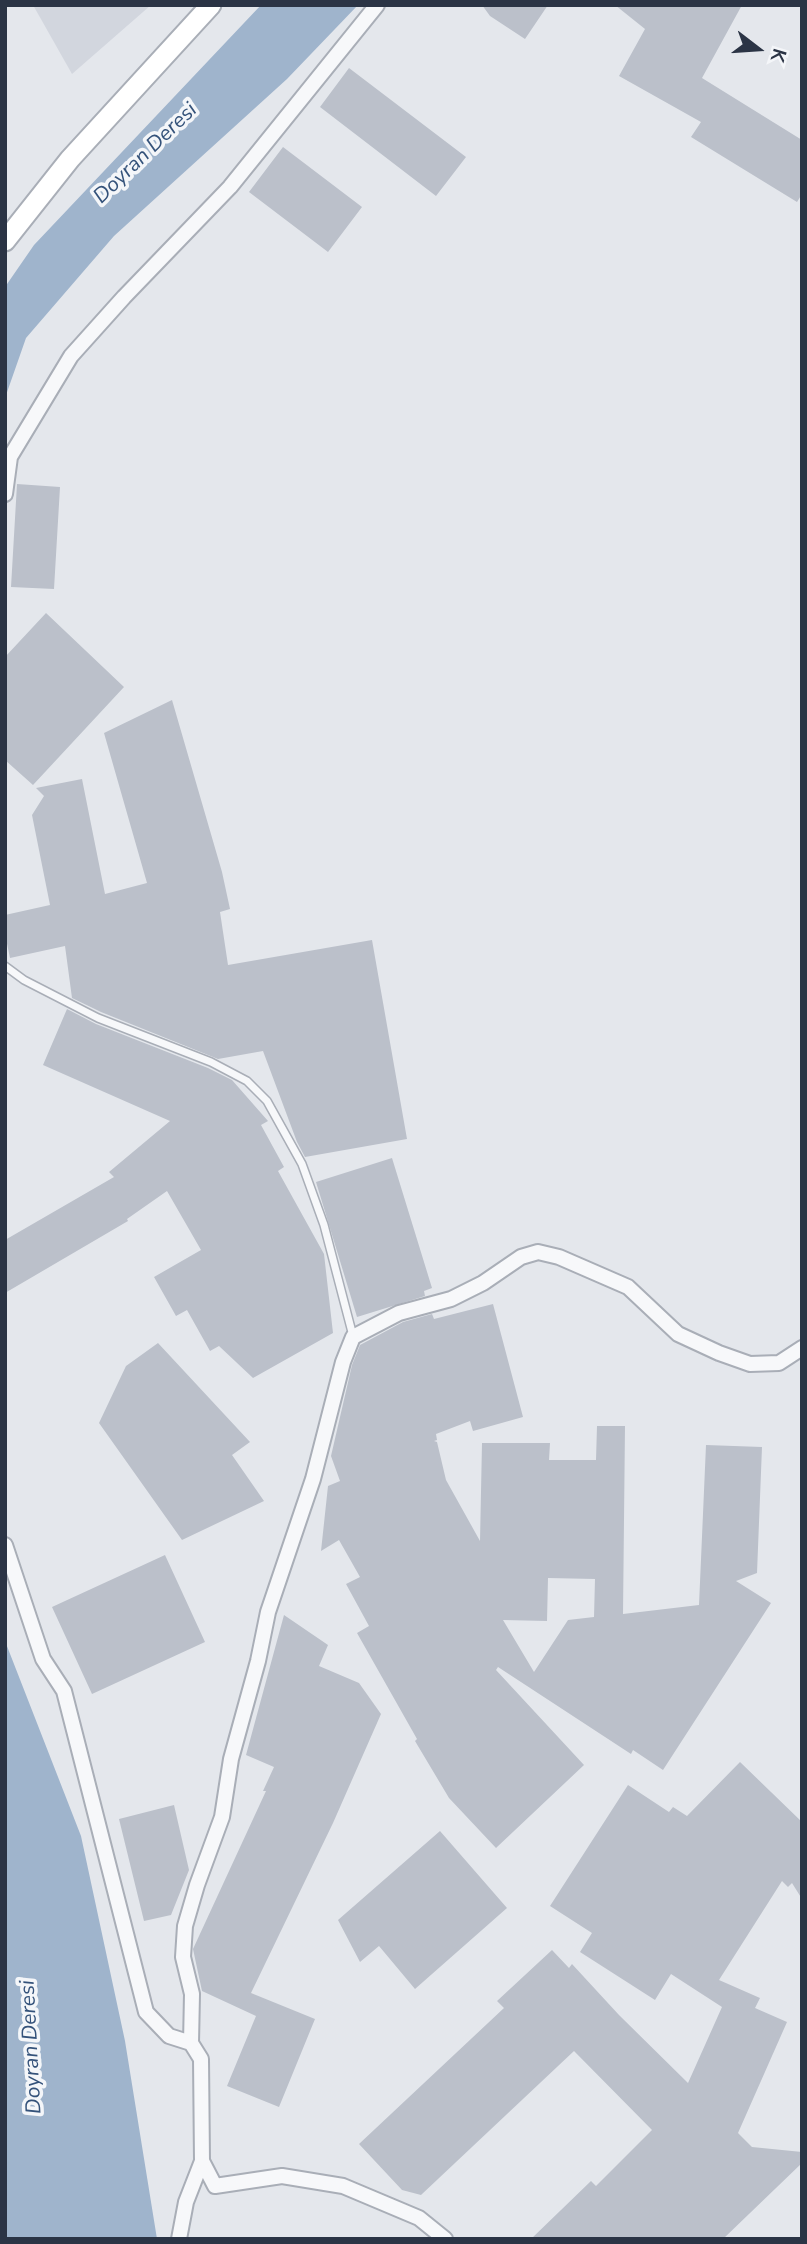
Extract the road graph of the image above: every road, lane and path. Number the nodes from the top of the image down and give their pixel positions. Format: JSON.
{"nodes":[{"id":1,"x":211,"y":5,"type":"edge"},
{"id":2,"x":377,"y":5,"type":"edge"},
{"id":3,"x":5,"y":241,"type":"edge"},
{"id":4,"x":5,"y":494,"type":"edge"},
{"id":5,"x":5,"y":966,"type":"edge"},
{"id":6,"x":353,"y":1337,"type":"junction"},
{"id":7,"x":802,"y":1348,"type":"edge"},
{"id":8,"x":5,"y":1545,"type":"edge"},
{"id":9,"x":191,"y":2043,"type":"junction"},
{"id":10,"x":202,"y":2161,"type":"junction"},
{"id":11,"x":179,"y":2239,"type":"edge"},
{"id":12,"x":445,"y":2239,"type":"edge"}],
"edges":[{"from":1,"to":3,"type":"street"},
{"from":2,"to":4,"type":"street"},
{"from":5,"to":6,"type":"lane"},
{"from":6,"to":7,"type":"street"},
{"from":6,"to":9,"type":"street"},
{"from":8,"to":9,"type":"street"},
{"from":9,"to":10,"type":"street"},
{"from":10,"to":11,"type":"street"},
{"from":10,"to":12,"type":"street"}]}
